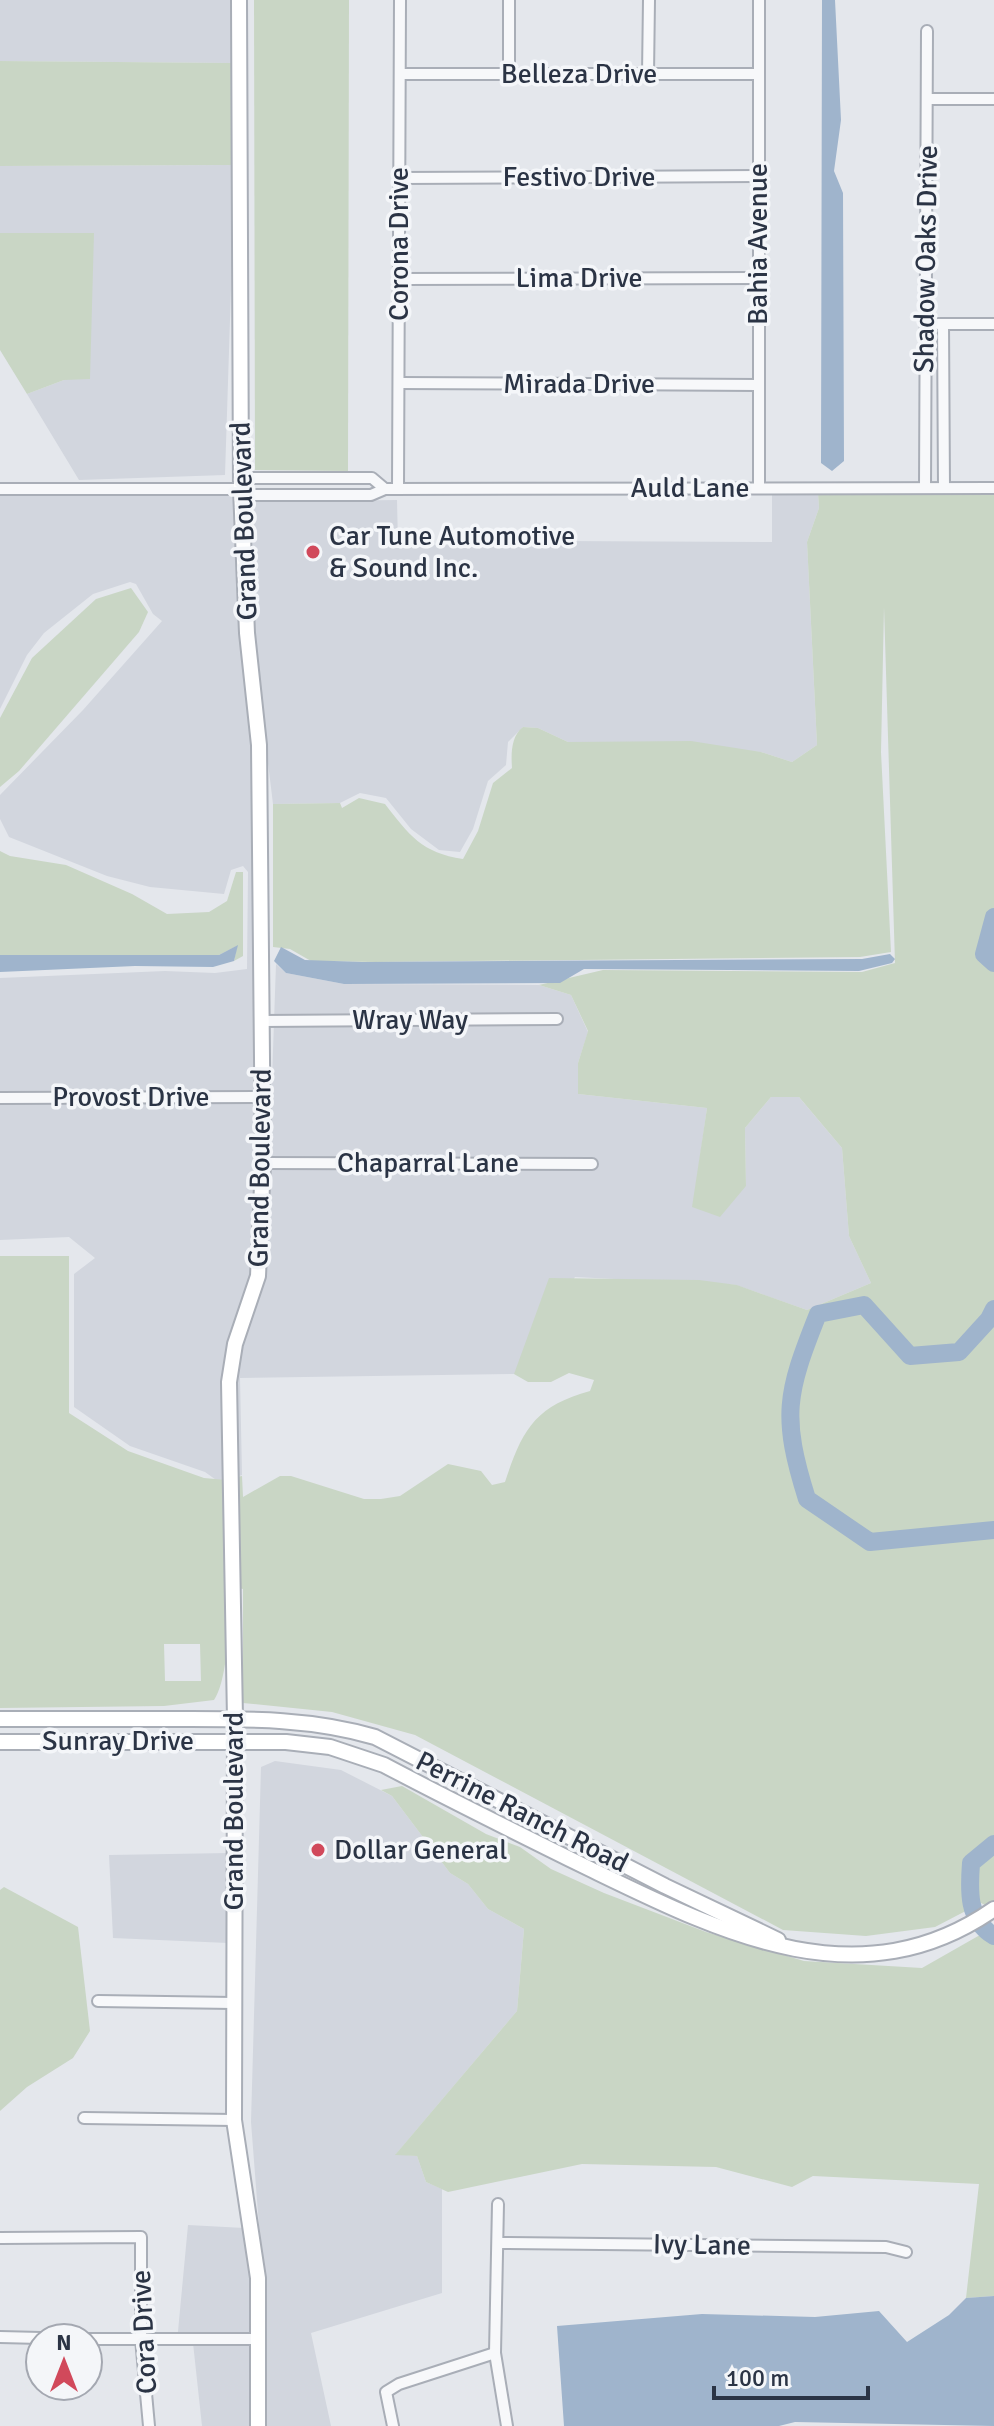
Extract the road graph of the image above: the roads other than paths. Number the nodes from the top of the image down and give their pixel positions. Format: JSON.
{"nodes":[{"id":1,"x":239,"y":0,"type":"edge"},
{"id":2,"x":400,"y":0,"type":"edge"},
{"id":3,"x":509,"y":0,"type":"edge"},
{"id":4,"x":649,"y":0,"type":"edge"},
{"id":5,"x":759,"y":0,"type":"edge"},
{"id":6,"x":927,"y":31,"type":"dead end"},
{"id":7,"x":400,"y":74,"type":"junction"},
{"id":8,"x":509,"y":74,"type":"junction"},
{"id":9,"x":648,"y":74,"type":"junction"},
{"id":10,"x":758,"y":74,"type":"junction"},
{"id":11,"x":927,"y":99,"type":"junction"},
{"id":12,"x":994,"y":99,"type":"edge"},
{"id":13,"x":758,"y":176,"type":"junction"},
{"id":14,"x":400,"y":178,"type":"junction"},
{"id":15,"x":758,"y":278,"type":"junction"},
{"id":16,"x":399,"y":279,"type":"junction"},
{"id":17,"x":928,"y":324,"type":"junction"},
{"id":18,"x":943,"y":324,"type":"junction"},
{"id":19,"x":994,"y":324,"type":"edge"},
{"id":20,"x":399,"y":383,"type":"junction"},
{"id":21,"x":758,"y":385,"type":"junction"},
{"id":22,"x":1,"y":486,"type":"edge"},
{"id":23,"x":241,"y":488,"type":"junction"},
{"id":24,"x":759,"y":488,"type":"junction"},
{"id":25,"x":925,"y":488,"type":"junction"},
{"id":26,"x":944,"y":488,"type":"junction"},
{"id":27,"x":994,"y":488,"type":"edge"},
{"id":28,"x":385,"y":489,"type":"junction"},
{"id":29,"x":398,"y":489,"type":"junction"},
{"id":30,"x":557,"y":1019,"type":"dead end"},
{"id":31,"x":262,"y":1021,"type":"junction"},
{"id":32,"x":263,"y":1097,"type":"junction"},
{"id":33,"x":0,"y":1098,"type":"edge"},
{"id":34,"x":263,"y":1163,"type":"junction"},
{"id":35,"x":592,"y":1164,"type":"dead end"},
{"id":36,"x":0,"y":1719,"type":"edge"},
{"id":37,"x":235,"y":1719,"type":"junction"},
{"id":38,"x":235,"y":1741,"type":"junction"},
{"id":39,"x":0,"y":1742,"type":"edge"},
{"id":40,"x":994,"y":1909,"type":"edge"},
{"id":41,"x":797,"y":1948,"type":"junction"},
{"id":42,"x":98,"y":2001,"type":"dead end"},
{"id":43,"x":233,"y":2003,"type":"junction"},
{"id":44,"x":84,"y":2118,"type":"dead end"},
{"id":45,"x":234,"y":2120,"type":"junction"},
{"id":46,"x":498,"y":2204,"type":"dead end"},
{"id":47,"x":0,"y":2238,"type":"edge"},
{"id":48,"x":498,"y":2243,"type":"junction"},
{"id":49,"x":906,"y":2252,"type":"dead end"},
{"id":50,"x":0,"y":2337,"type":"edge"},
{"id":51,"x":24,"y":2338,"type":"edge"},
{"id":52,"x":104,"y":2339,"type":"edge"},
{"id":53,"x":141,"y":2339,"type":"junction"},
{"id":54,"x":258,"y":2339,"type":"junction"},
{"id":55,"x":495,"y":2353,"type":"junction"},
{"id":56,"x":149,"y":2426,"type":"edge"},
{"id":57,"x":258,"y":2426,"type":"edge"},
{"id":58,"x":393,"y":2426,"type":"edge"},
{"id":59,"x":507,"y":2426,"type":"edge"}],
"edges":[{"from":1,"to":23,"type":"street","name":"Grand Boulevard"},
{"from":2,"to":7,"type":"street","name":"Corona Drive"},
{"from":3,"to":8,"type":"street"},
{"from":4,"to":9,"type":"street"},
{"from":5,"to":10,"type":"street","name":"Bahia Avenue"},
{"from":6,"to":11,"type":"street","name":"Shadow Oaks Drive"},
{"from":7,"to":8,"type":"street","name":"Belleza Drive"},
{"from":7,"to":14,"type":"street","name":"Corona Drive"},
{"from":8,"to":9,"type":"street","name":"Belleza Drive"},
{"from":9,"to":10,"type":"street","name":"Belleza Drive"},
{"from":10,"to":13,"type":"street","name":"Bahia Avenue"},
{"from":11,"to":12,"type":"street"},
{"from":11,"to":17,"type":"street","name":"Shadow Oaks Drive"},
{"from":13,"to":14,"type":"street","name":"Festivo Drive"},
{"from":13,"to":15,"type":"street","name":"Bahia Avenue"},
{"from":14,"to":16,"type":"street","name":"Corona Drive"},
{"from":15,"to":16,"type":"street","name":"Lima Drive"},
{"from":15,"to":21,"type":"street","name":"Bahia Avenue"},
{"from":16,"to":20,"type":"street","name":"Corona Drive"},
{"from":17,"to":18,"type":"street"},
{"from":17,"to":25,"type":"street","name":"Shadow Oaks Drive"},
{"from":18,"to":19,"type":"street"},
{"from":18,"to":26,"type":"street","name":"Shadow Oaks Drive"},
{"from":20,"to":21,"type":"street","name":"Mirada Drive"},
{"from":20,"to":29,"type":"street","name":"Corona Drive"},
{"from":21,"to":24,"type":"street","name":"Bahia Avenue"},
{"from":22,"to":23,"type":"street"},
{"from":23,"to":28,"type":"street","name":"Auld Lane"},
{"from":23,"to":28,"type":"street","name":"Auld Lane"},
{"from":23,"to":31,"type":"street","name":"Grand Boulevard"},
{"from":24,"to":25,"type":"street","name":"Auld Lane"},
{"from":24,"to":29,"type":"street","name":"Auld Lane"},
{"from":25,"to":26,"type":"street","name":"Auld Lane"},
{"from":26,"to":27,"type":"street","name":"Auld Lane"},
{"from":28,"to":29,"type":"street","name":"Auld Lane"},
{"from":30,"to":31,"type":"street","name":"Wray Way"},
{"from":31,"to":32,"type":"street","name":"Grand Boulevard"},
{"from":32,"to":33,"type":"street","name":"Provost Drive"},
{"from":32,"to":34,"type":"street","name":"Grand Boulevard"},
{"from":34,"to":35,"type":"street","name":"Chaparral Lane"},
{"from":34,"to":37,"type":"street","name":"Grand Boulevard"},
{"from":36,"to":37,"type":"street","name":"Sunray Drive"},
{"from":37,"to":38,"type":"street","name":"Grand Boulevard"},
{"from":37,"to":41,"type":"street","name":"Perrine Ranch Road"},
{"from":38,"to":39,"type":"street","name":"Sunray Drive"},
{"from":38,"to":41,"type":"street","name":"Perrine Ranch Road"},
{"from":38,"to":43,"type":"street","name":"Grand Boulevard"},
{"from":40,"to":41,"type":"street","name":"Perrine Ranch Road"},
{"from":42,"to":43,"type":"street"},
{"from":43,"to":45,"type":"street","name":"Grand Boulevard"},
{"from":44,"to":45,"type":"street"},
{"from":45,"to":54,"type":"street","name":"Grand Boulevard"},
{"from":46,"to":48,"type":"street"},
{"from":47,"to":53,"type":"street","name":"Cora Drive"},
{"from":48,"to":49,"type":"street","name":"Ivy Lane"},
{"from":48,"to":55,"type":"street"},
{"from":50,"to":51,"type":"street"},
{"from":52,"to":53,"type":"street"},
{"from":53,"to":54,"type":"street"},
{"from":53,"to":56,"type":"street","name":"Cora Drive"},
{"from":54,"to":57,"type":"street","name":"Grand Boulevard"},
{"from":55,"to":58,"type":"street"},
{"from":55,"to":59,"type":"street"}]}
